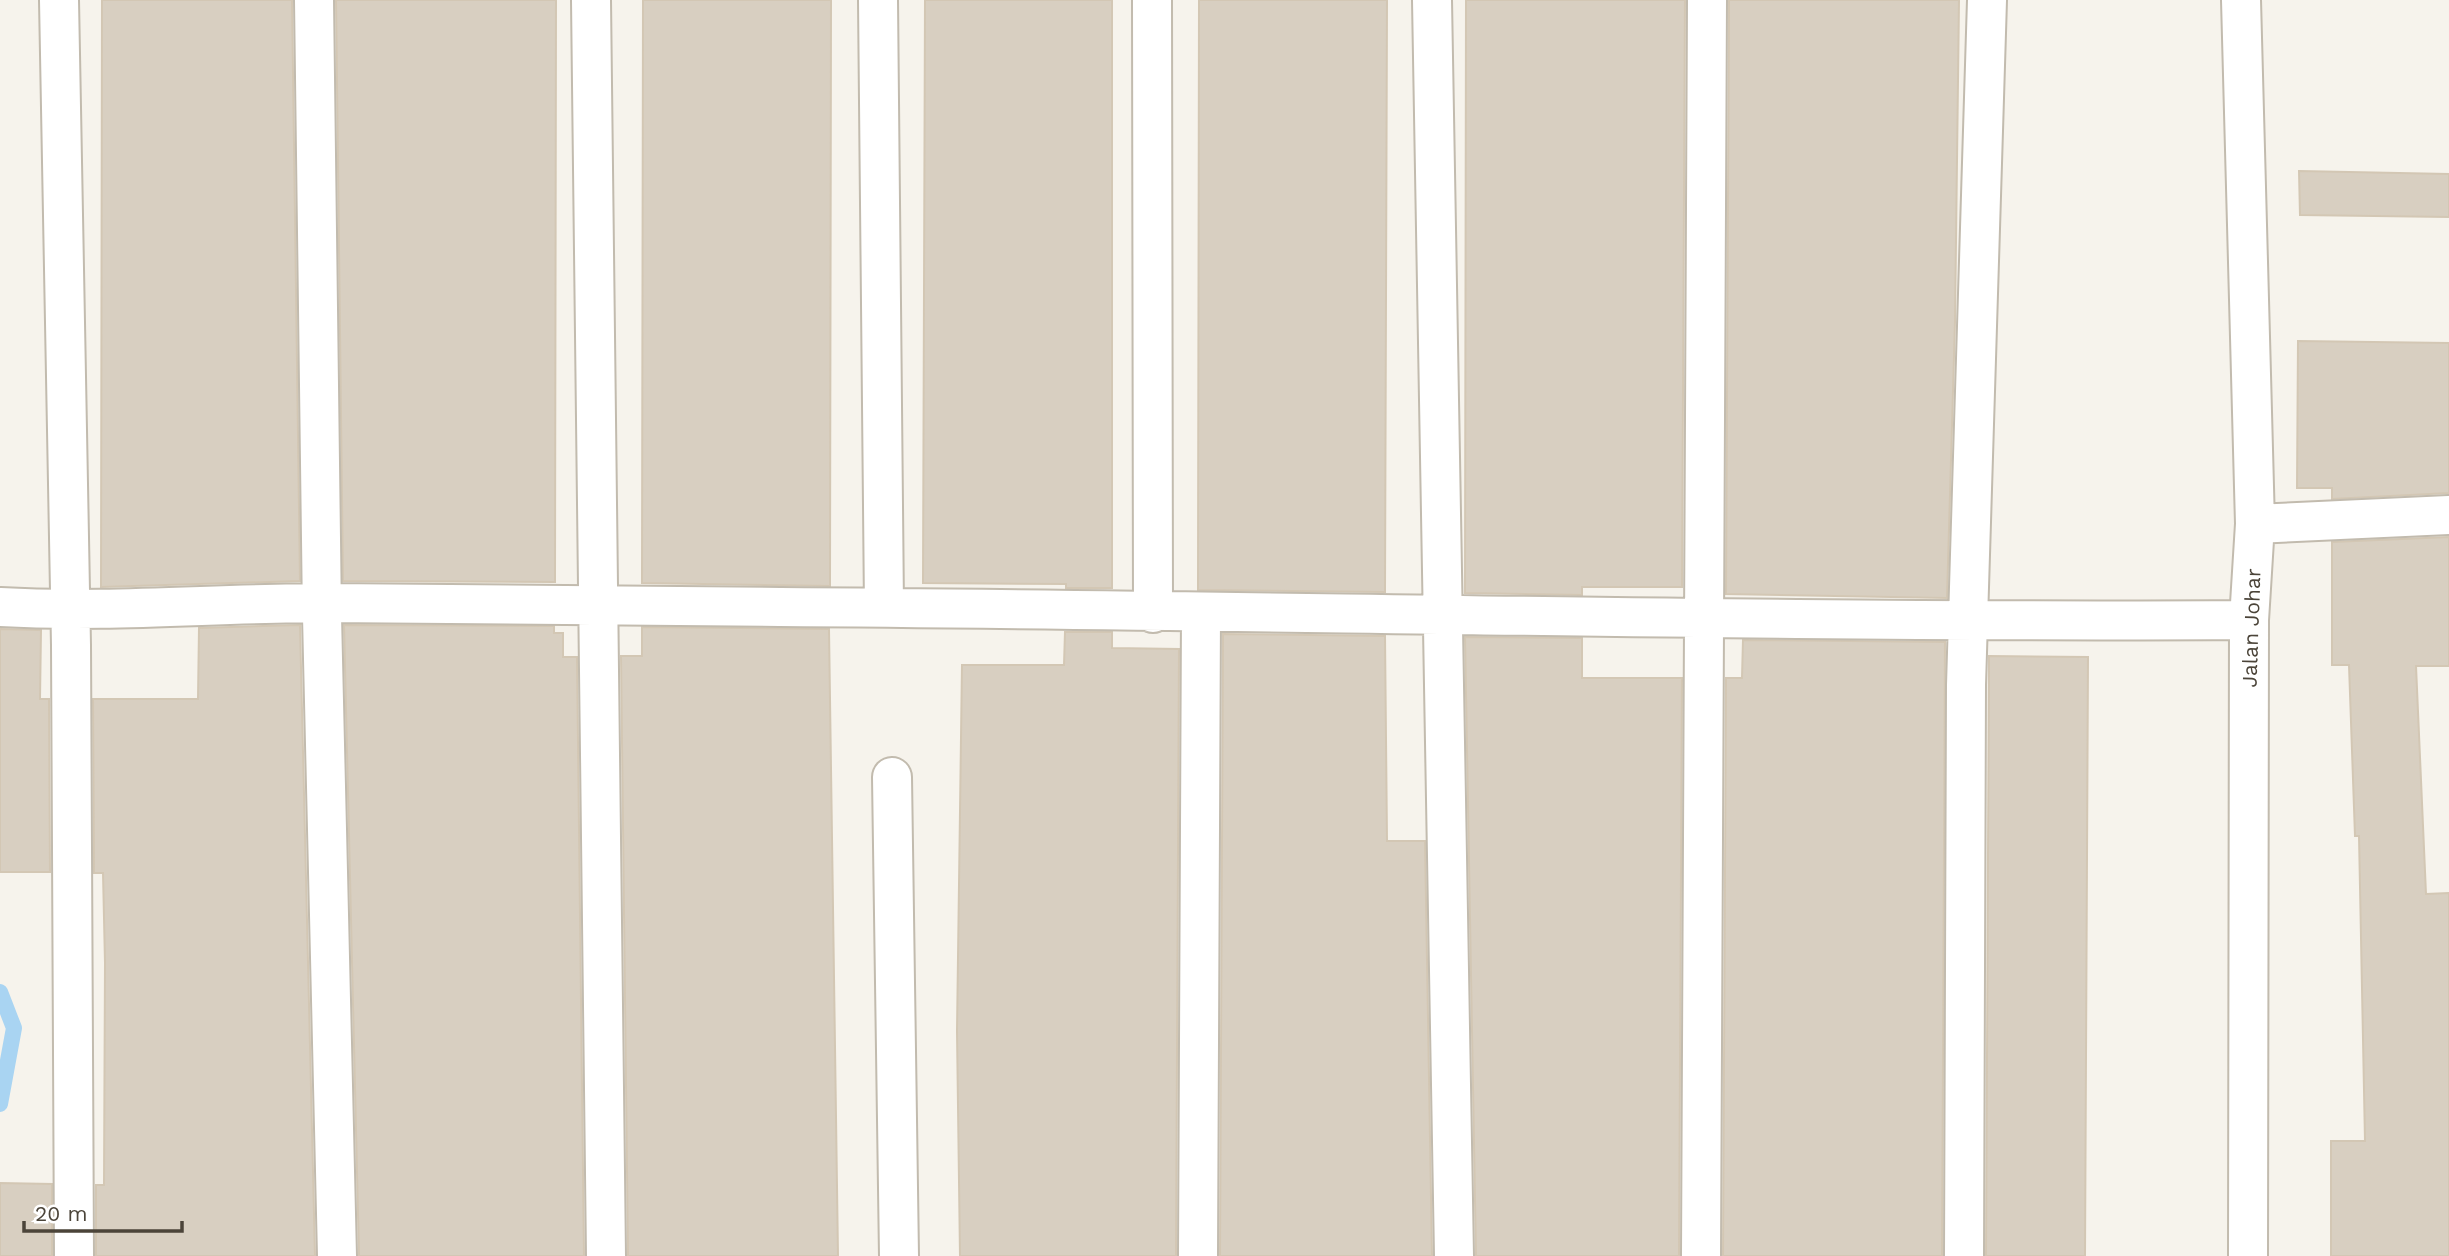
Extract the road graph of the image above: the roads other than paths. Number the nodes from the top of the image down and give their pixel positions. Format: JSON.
{"nodes":[{"id":1,"x":59,"y":0,"type":"edge"},
{"id":2,"x":314,"y":0,"type":"edge"},
{"id":3,"x":591,"y":0,"type":"edge"},
{"id":4,"x":878,"y":0,"type":"edge"},
{"id":5,"x":1152,"y":0,"type":"edge"},
{"id":6,"x":1432,"y":0,"type":"edge"},
{"id":7,"x":1707,"y":0,"type":"edge"},
{"id":8,"x":1987,"y":0,"type":"edge"},
{"id":9,"x":2241,"y":0,"type":"edge"},
{"id":10,"x":2449,"y":515,"type":"edge"},
{"id":11,"x":2255,"y":524,"type":"junction"},
{"id":12,"x":322,"y":603,"type":"junction"},
{"id":13,"x":598,"y":605,"type":"junction"},
{"id":14,"x":0,"y":607,"type":"edge"},
{"id":15,"x":884,"y":607,"type":"junction"},
{"id":16,"x":70,"y":611,"type":"junction"},
{"id":17,"x":1153,"y":613,"type":"junction"},
{"id":18,"x":1202,"y":613,"type":"junction"},
{"id":19,"x":1443,"y":617,"type":"junction"},
{"id":20,"x":1703,"y":617,"type":"junction"},
{"id":21,"x":2249,"y":620,"type":"junction"},
{"id":22,"x":1968,"y":622,"type":"junction"},
{"id":23,"x":892,"y":777,"type":"dead end"},
{"id":24,"x":74,"y":1256,"type":"edge"},
{"id":25,"x":337,"y":1256,"type":"edge"},
{"id":26,"x":606,"y":1256,"type":"edge"},
{"id":27,"x":899,"y":1256,"type":"edge"},
{"id":28,"x":1198,"y":1256,"type":"edge"},
{"id":29,"x":1454,"y":1256,"type":"edge"},
{"id":30,"x":1701,"y":1256,"type":"edge"},
{"id":31,"x":1964,"y":1256,"type":"edge"},
{"id":32,"x":2248,"y":1256,"type":"edge"}],
"edges":[{"from":1,"to":16,"type":"street"},
{"from":2,"to":12,"type":"street"},
{"from":3,"to":13,"type":"street"},
{"from":4,"to":15,"type":"street"},
{"from":5,"to":17,"type":"street"},
{"from":6,"to":19,"type":"street"},
{"from":7,"to":20,"type":"street"},
{"from":8,"to":22,"type":"street"},
{"from":9,"to":11,"type":"street","name":"Jalan Johar"},
{"from":10,"to":11,"type":"street"},
{"from":11,"to":21,"type":"street","name":"Jalan Johar"},
{"from":12,"to":13,"type":"street"},
{"from":12,"to":16,"type":"street"},
{"from":12,"to":25,"type":"street"},
{"from":13,"to":15,"type":"street"},
{"from":13,"to":26,"type":"street"},
{"from":14,"to":16,"type":"street"},
{"from":15,"to":17,"type":"street"},
{"from":16,"to":24,"type":"street"},
{"from":17,"to":18,"type":"street"},
{"from":18,"to":19,"type":"street"},
{"from":18,"to":28,"type":"street"},
{"from":19,"to":20,"type":"street"},
{"from":19,"to":29,"type":"street"},
{"from":20,"to":22,"type":"street"},
{"from":20,"to":30,"type":"street"},
{"from":21,"to":22,"type":"street"},
{"from":21,"to":32,"type":"street","name":"Jalan Johar"},
{"from":22,"to":31,"type":"street"},
{"from":23,"to":27,"type":"street"}]}
